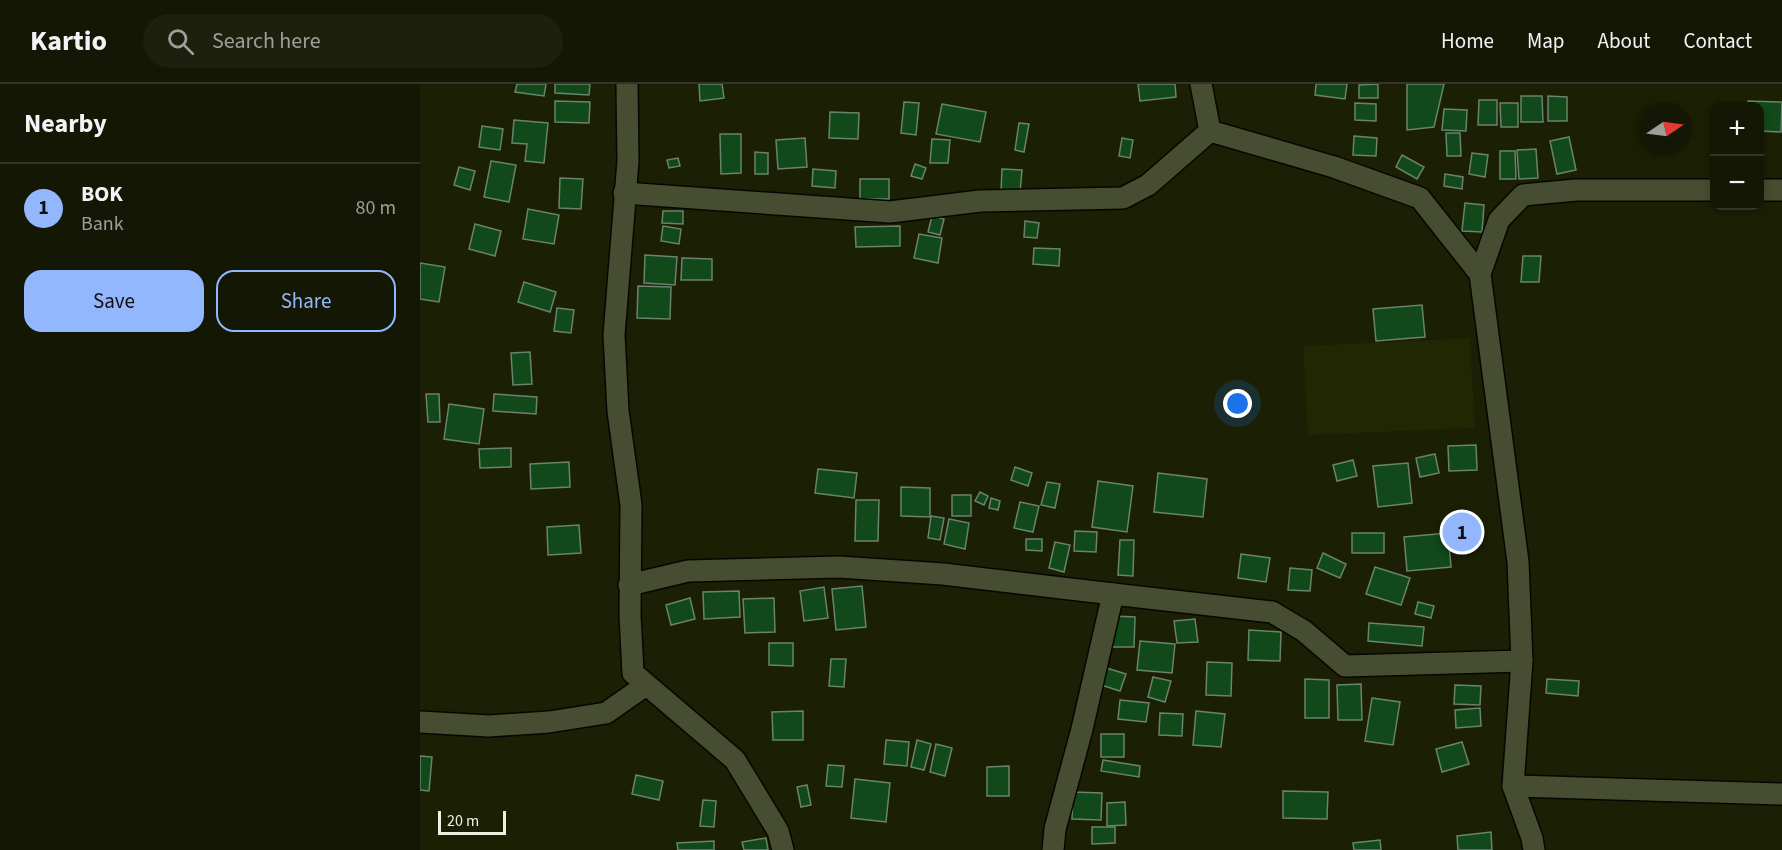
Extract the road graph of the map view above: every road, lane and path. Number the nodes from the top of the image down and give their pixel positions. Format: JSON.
{"nodes":[{"id":1,"x":627,"y":84,"type":"edge"},
{"id":2,"x":1201,"y":84,"type":"edge"},
{"id":3,"x":1210,"y":130,"type":"junction"},
{"id":4,"x":1710,"y":190,"type":"edge"},
{"id":5,"x":1764,"y":190,"type":"edge"},
{"id":6,"x":1782,"y":190,"type":"edge"},
{"id":7,"x":624,"y":193,"type":"junction"},
{"id":8,"x":1480,"y":274,"type":"junction"},
{"id":9,"x":629,"y":585,"type":"junction"},
{"id":10,"x":1113,"y":594,"type":"junction"},
{"id":11,"x":1522,"y":662,"type":"junction"},
{"id":12,"x":646,"y":685,"type":"junction"},
{"id":13,"x":420,"y":722,"type":"edge"},
{"id":14,"x":1513,"y":786,"type":"junction"},
{"id":15,"x":1782,"y":794,"type":"edge"},
{"id":16,"x":783,"y":850,"type":"edge"},
{"id":17,"x":1053,"y":850,"type":"edge"},
{"id":18,"x":1534,"y":850,"type":"edge"}],
"edges":[{"from":1,"to":7,"type":"street"},
{"from":2,"to":3,"type":"street"},
{"from":3,"to":7,"type":"street"},
{"from":3,"to":8,"type":"street"},
{"from":4,"to":8,"type":"street"},
{"from":5,"to":6,"type":"street"},
{"from":7,"to":9,"type":"street"},
{"from":8,"to":11,"type":"street"},
{"from":9,"to":10,"type":"street"},
{"from":9,"to":12,"type":"street"},
{"from":10,"to":11,"type":"street"},
{"from":10,"to":17,"type":"street"},
{"from":11,"to":14,"type":"street"},
{"from":12,"to":13,"type":"street"},
{"from":12,"to":16,"type":"street"},
{"from":14,"to":15,"type":"street"},
{"from":14,"to":18,"type":"street"}]}
